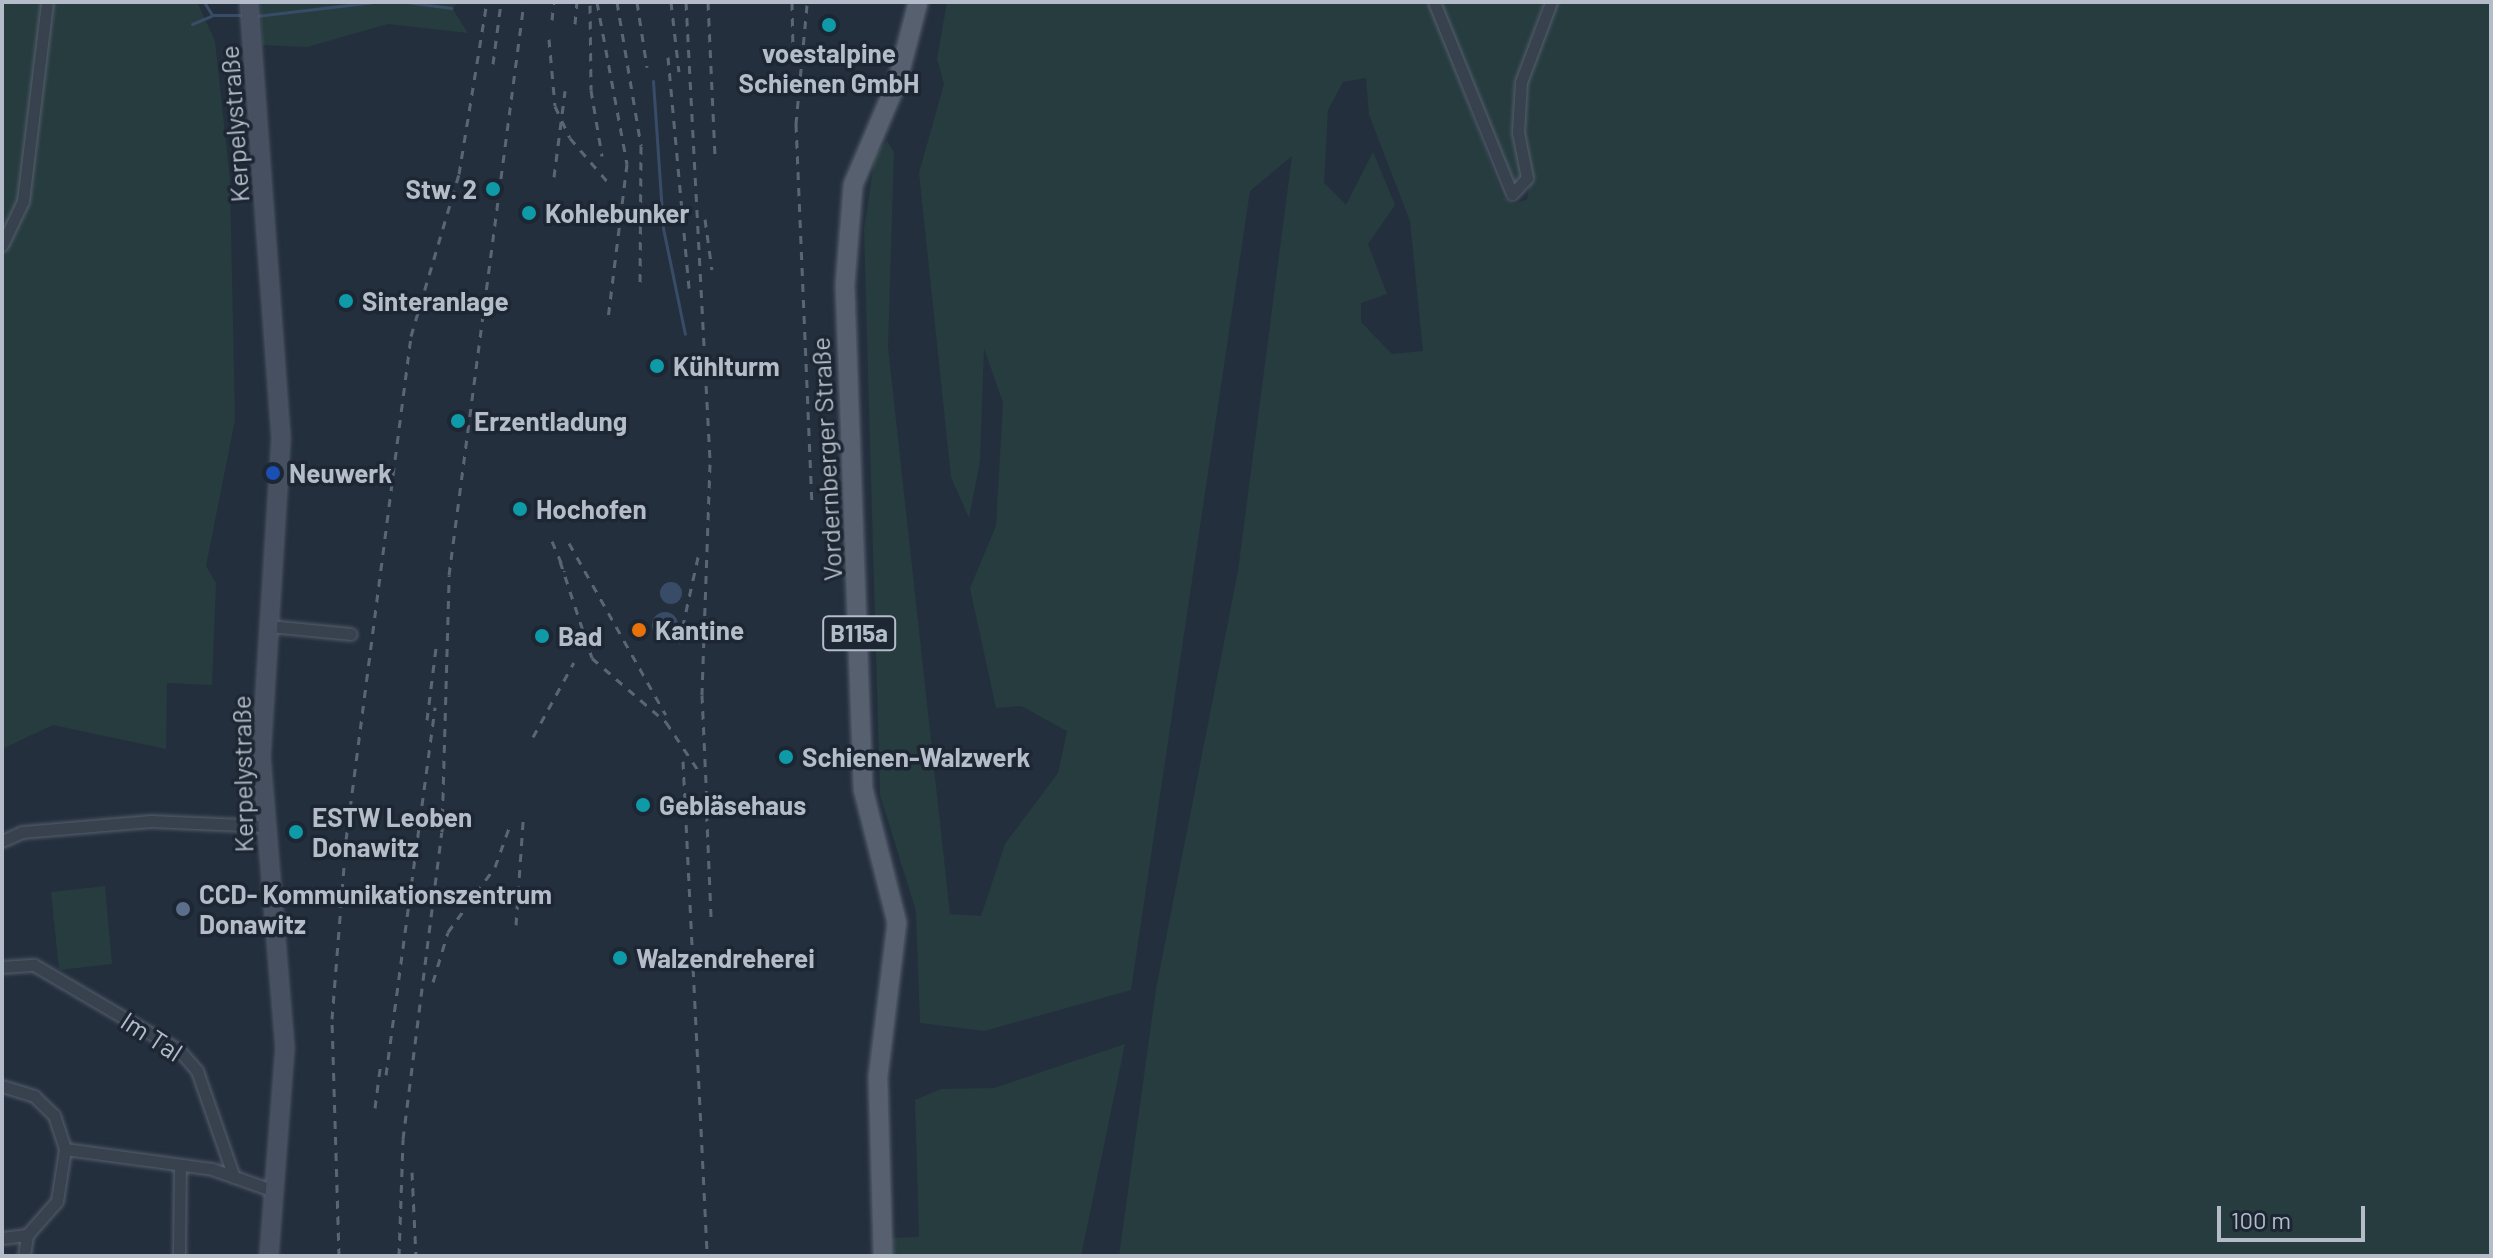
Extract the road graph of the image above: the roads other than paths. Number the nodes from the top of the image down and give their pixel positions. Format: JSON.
{"nodes":[{"id":1,"x":47,"y":2,"type":"edge"},
{"id":2,"x":918,"y":2,"type":"edge"},
{"id":3,"x":1434,"y":2,"type":"edge"},
{"id":4,"x":1551,"y":2,"type":"edge"},
{"id":5,"x":250,"y":3,"type":"edge"},
{"id":6,"x":2,"y":245,"type":"edge"},
{"id":7,"x":270,"y":626,"type":"junction"},
{"id":8,"x":351,"y":634,"type":"dead end"},
{"id":9,"x":265,"y":826,"type":"junction"},
{"id":10,"x":2,"y":841,"type":"edge"},
{"id":11,"x":2,"y":967,"type":"edge"},
{"id":12,"x":2,"y":1086,"type":"edge"},
{"id":13,"x":65,"y":1149,"type":"junction"},
{"id":14,"x":180,"y":1165,"type":"junction"},
{"id":15,"x":234,"y":1177,"type":"junction"},
{"id":16,"x":274,"y":1191,"type":"junction"},
{"id":17,"x":27,"y":1235,"type":"junction"},
{"id":18,"x":2,"y":1238,"type":"edge"},
{"id":19,"x":24,"y":1256,"type":"edge"},
{"id":20,"x":179,"y":1256,"type":"edge"},
{"id":21,"x":269,"y":1256,"type":"edge"},
{"id":22,"x":883,"y":1256,"type":"edge"}],
"edges":[{"from":1,"to":6,"type":"street"},
{"from":2,"to":22,"type":"main road","name":"Vordernberger Straße","number":"B115a"},
{"from":3,"to":4,"type":"street"},
{"from":5,"to":7,"type":"main road","name":"Kerpelystraße"},
{"from":7,"to":8,"type":"street"},
{"from":7,"to":9,"type":"main road","name":"Kerpelystraße"},
{"from":9,"to":10,"type":"street"},
{"from":9,"to":16,"type":"main road","name":"Kerpelystraße"},
{"from":11,"to":15,"type":"street","name":"Im Tal"},
{"from":12,"to":13,"type":"street"},
{"from":13,"to":14,"type":"street"},
{"from":13,"to":17,"type":"street"},
{"from":14,"to":15,"type":"street"},
{"from":14,"to":20,"type":"street"},
{"from":15,"to":16,"type":"street"},
{"from":16,"to":21,"type":"main road","name":"Kerpelystraße"},
{"from":17,"to":18,"type":"street"},
{"from":17,"to":19,"type":"street"}]}
